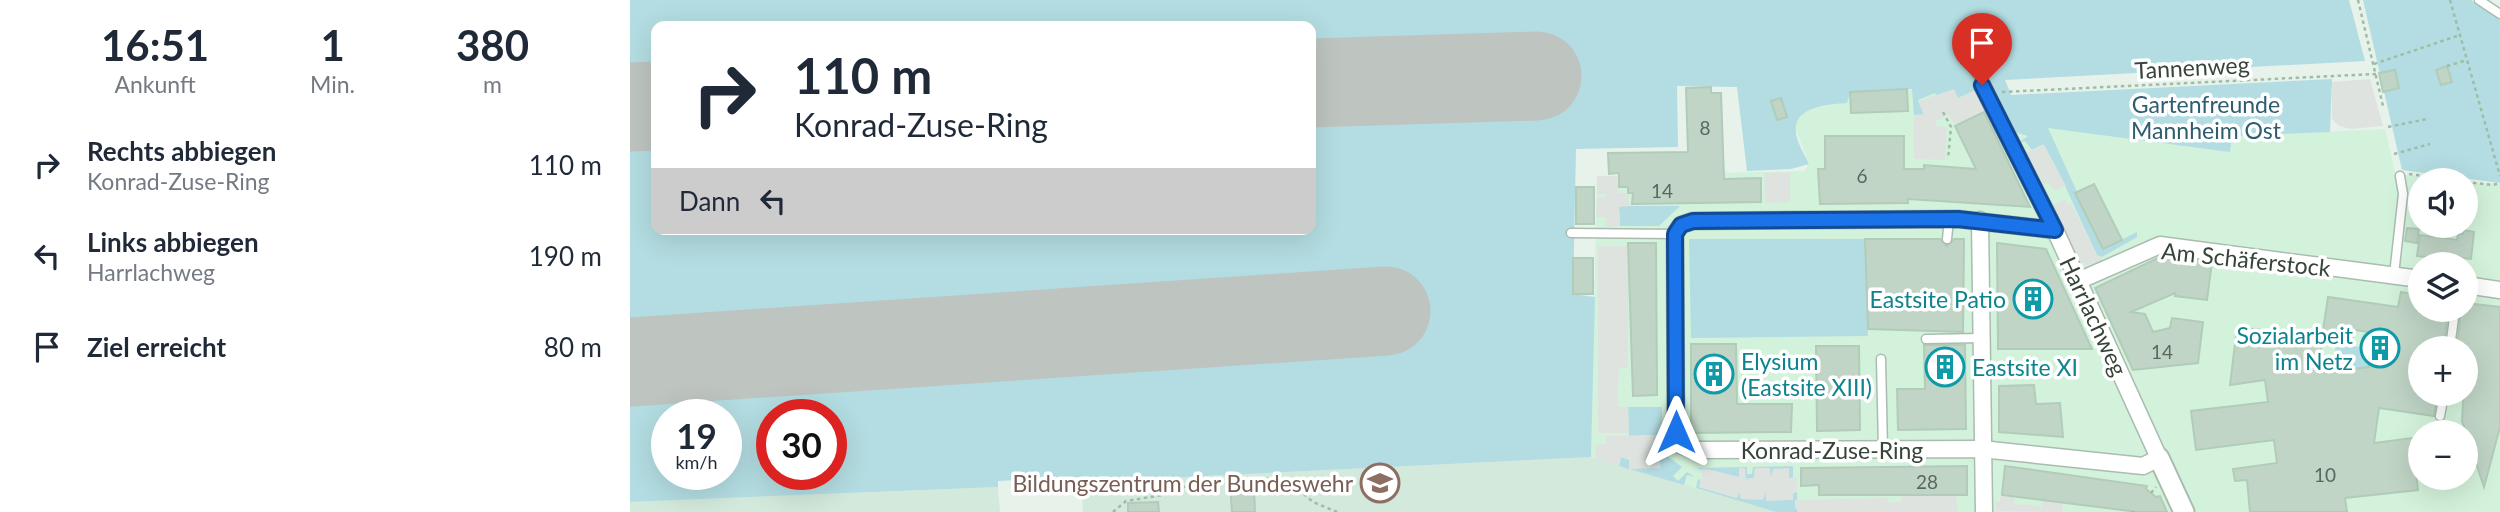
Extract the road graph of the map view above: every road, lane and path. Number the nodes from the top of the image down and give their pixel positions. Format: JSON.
{"nodes":[{"id":1,"x":2358,"y":0,"type":"edge"},
{"id":2,"x":2450,"y":0,"type":"edge"},
{"id":3,"x":2479,"y":0,"type":"edge"},
{"id":4,"x":2500,"y":14,"type":"edge"},
{"id":5,"x":2460,"y":34,"type":"junction"},
{"id":6,"x":1960,"y":35,"type":"dead end"},
{"id":7,"x":2467,"y":60,"type":"junction"},
{"id":8,"x":2374,"y":64,"type":"junction"},
{"id":9,"x":2447,"y":66,"type":"dead end"},
{"id":10,"x":2376,"y":74,"type":"junction"},
{"id":11,"x":1982,"y":85,"type":"joint"},
{"id":12,"x":2010,"y":91,"type":"dead end"},
{"id":13,"x":2383,"y":106,"type":"dead end"},
{"id":14,"x":1943,"y":112,"type":"dead end"},
{"id":15,"x":2427,"y":118,"type":"dead end"},
{"id":16,"x":2388,"y":127,"type":"dead end"},
{"id":17,"x":2430,"y":144,"type":"dead end"},
{"id":18,"x":2394,"y":154,"type":"dead end"},
{"id":19,"x":1948,"y":159,"type":"dead end"},
{"id":20,"x":2399,"y":174,"type":"joint"},
{"id":21,"x":2408,"y":175,"type":"edge"},
{"id":22,"x":2500,"y":176,"type":"edge"},
{"id":23,"x":2478,"y":183,"type":"edge"},
{"id":24,"x":2500,"y":183,"type":"edge"},
{"id":25,"x":1949,"y":219,"type":"junction"},
{"id":26,"x":1980,"y":220,"type":"junction"},
{"id":27,"x":2055,"y":230,"type":"junction"},
{"id":28,"x":1571,"y":233,"type":"dead end"},
{"id":29,"x":1675,"y":234,"type":"junction"},
{"id":30,"x":1947,"y":239,"type":"dead end"},
{"id":31,"x":2394,"y":275,"type":"junction"},
{"id":32,"x":2408,"y":277,"type":"edge"},
{"id":33,"x":2078,"y":281,"type":"junction"},
{"id":34,"x":2478,"y":287,"type":"edge"},
{"id":35,"x":2500,"y":290,"type":"edge"},
{"id":36,"x":1981,"y":338,"type":"junction"},
{"id":37,"x":1926,"y":339,"type":"dead end"},
{"id":38,"x":1881,"y":359,"type":"dead end"},
{"id":39,"x":2442,"y":406,"type":"edge"},
{"id":40,"x":2440,"y":416,"type":"dead end"},
{"id":41,"x":1981,"y":449,"type":"junction"},
{"id":42,"x":1883,"y":450,"type":"junction"},
{"id":43,"x":2159,"y":458,"type":"junction"},
{"id":44,"x":2151,"y":481,"type":"dead end"},
{"id":45,"x":2161,"y":487,"type":"dead end"},
{"id":46,"x":1113,"y":512,"type":"edge"},
{"id":47,"x":1337,"y":512,"type":"edge"},
{"id":48,"x":1984,"y":512,"type":"edge"},
{"id":49,"x":2184,"y":512,"type":"edge"}],
"edges":[{"from":1,"to":8,"type":"path"},
{"from":2,"to":5,"type":"path"},
{"from":3,"to":4,"type":"lane"},
{"from":5,"to":7,"type":"path"},
{"from":5,"to":8,"type":"path"},
{"from":6,"to":11,"type":"lane"},
{"from":7,"to":9,"type":"path"},
{"from":7,"to":22,"type":"path"},
{"from":8,"to":10,"type":"path"},
{"from":10,"to":12,"type":"path","name":"Tannenweg"},
{"from":10,"to":13,"type":"path"},
{"from":11,"to":27,"type":"street","name":"Harrlachweg"},
{"from":14,"to":19,"type":"path"},
{"from":15,"to":16,"type":"path"},
{"from":17,"to":18,"type":"path"},
{"from":20,"to":21,"type":"path"},
{"from":20,"to":31,"type":"lane"},
{"from":23,"to":24,"type":"path"},
{"from":25,"to":26,"type":"street"},
{"from":25,"to":29,"type":"street"},
{"from":25,"to":30,"type":"lane"},
{"from":26,"to":27,"type":"street"},
{"from":26,"to":36,"type":"street"},
{"from":27,"to":33,"type":"street","name":"Harrlachweg"},
{"from":28,"to":29,"type":"lane"},
{"from":29,"to":42,"type":"street","name":"Konrad-Zuse-Ring"},
{"from":31,"to":32,"type":"street","name":"Am Schäferstock"},
{"from":31,"to":33,"type":"street","name":"Am Schäferstock"},
{"from":33,"to":43,"type":"street","name":"Harrlachweg"},
{"from":34,"to":35,"type":"street"},
{"from":36,"to":37,"type":"lane"},
{"from":36,"to":41,"type":"street"},
{"from":38,"to":42,"type":"lane"},
{"from":39,"to":40,"type":"lane"},
{"from":41,"to":42,"type":"street","name":"Konrad-Zuse-Ring"},
{"from":41,"to":43,"type":"street","name":"Konrad-Zuse-Ring"},
{"from":41,"to":48,"type":"street"},
{"from":43,"to":49,"type":"street","name":"Harrlachweg"},
{"from":44,"to":45,"type":"path"},
{"from":46,"to":47,"type":"path"}]}
